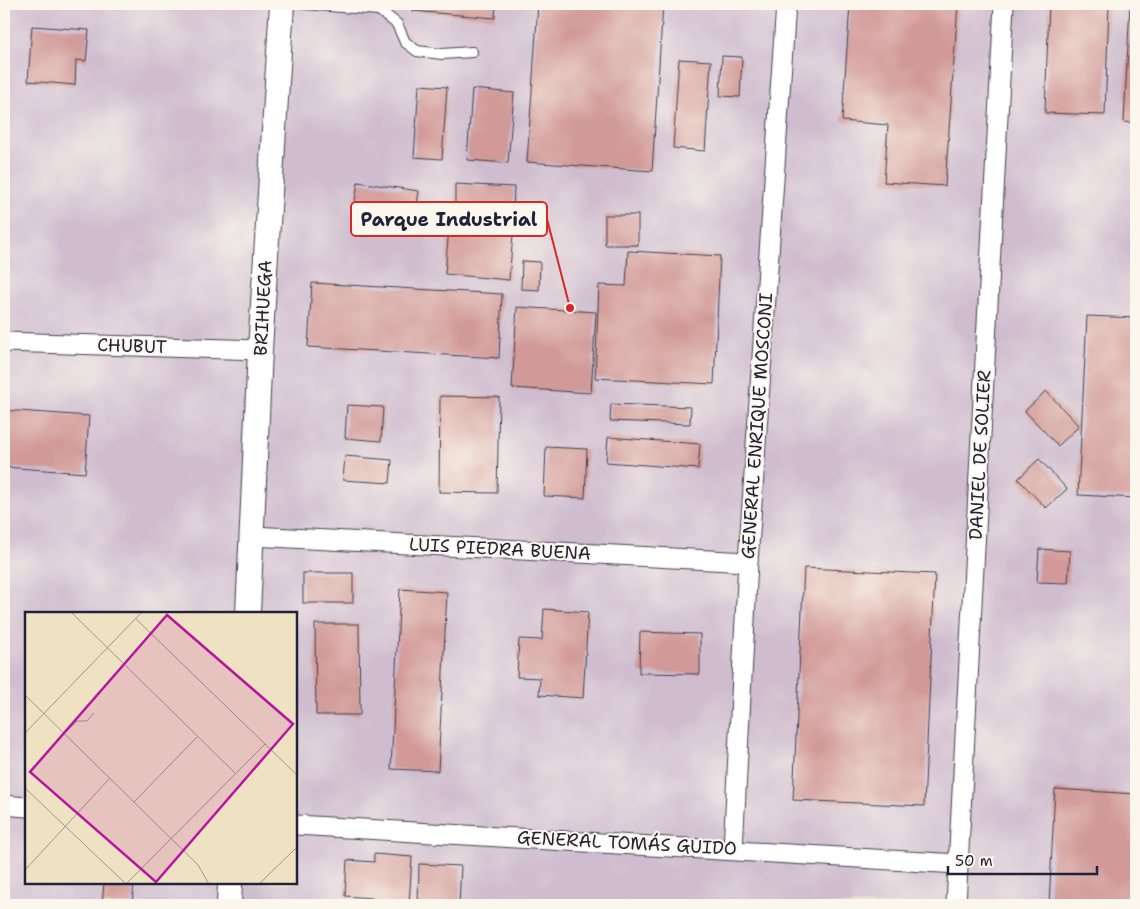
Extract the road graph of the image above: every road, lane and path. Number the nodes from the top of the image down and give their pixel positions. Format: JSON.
{"nodes":[{"id":1,"x":282,"y":4,"type":"edge"},
{"id":2,"x":305,"y":4,"type":"edge"},
{"id":3,"x":786,"y":4,"type":"edge"},
{"id":4,"x":1004,"y":4,"type":"edge"},
{"id":5,"x":472,"y":52,"type":"dead end"},
{"id":6,"x":4,"y":342,"type":"edge"},
{"id":7,"x":260,"y":350,"type":"junction"},
{"id":8,"x":252,"y":536,"type":"junction"},
{"id":9,"x":748,"y":562,"type":"junction"},
{"id":10,"x":248,"y":612,"type":"edge"},
{"id":11,"x":4,"y":805,"type":"edge"},
{"id":12,"x":25,"y":807,"type":"edge"},
{"id":13,"x":298,"y":825,"type":"edge"},
{"id":14,"x":733,"y":849,"type":"junction"},
{"id":15,"x":958,"y":864,"type":"junction"},
{"id":16,"x":230,"y":884,"type":"edge"},
{"id":17,"x":229,"y":905,"type":"edge"},
{"id":18,"x":956,"y":905,"type":"edge"}],
"edges":[{"from":1,"to":7,"type":"street","name":"BRIHUEGA"},
{"from":2,"to":5,"type":"lane"},
{"from":3,"to":9,"type":"street","name":"GENERAL ENRIQUE MOSCONI"},
{"from":4,"to":15,"type":"street","name":"DANIEL DE SOLIER"},
{"from":6,"to":7,"type":"street","name":"CHUBUT"},
{"from":7,"to":8,"type":"street","name":"BRIHUEGA"},
{"from":8,"to":9,"type":"street","name":"LUIS PIEDRA BUENA"},
{"from":8,"to":10,"type":"street","name":"BRIHUEGA"},
{"from":9,"to":14,"type":"street","name":"GENERAL ENRIQUE MOSCONI"},
{"from":11,"to":12,"type":"street"},
{"from":13,"to":14,"type":"street","name":"GENERAL TOMÁS GUIDO"},
{"from":14,"to":15,"type":"street","name":"GENERAL TOMÁS GUIDO"},
{"from":15,"to":18,"type":"street","name":"DANIEL DE SOLIER"},
{"from":16,"to":17,"type":"street"}]}
